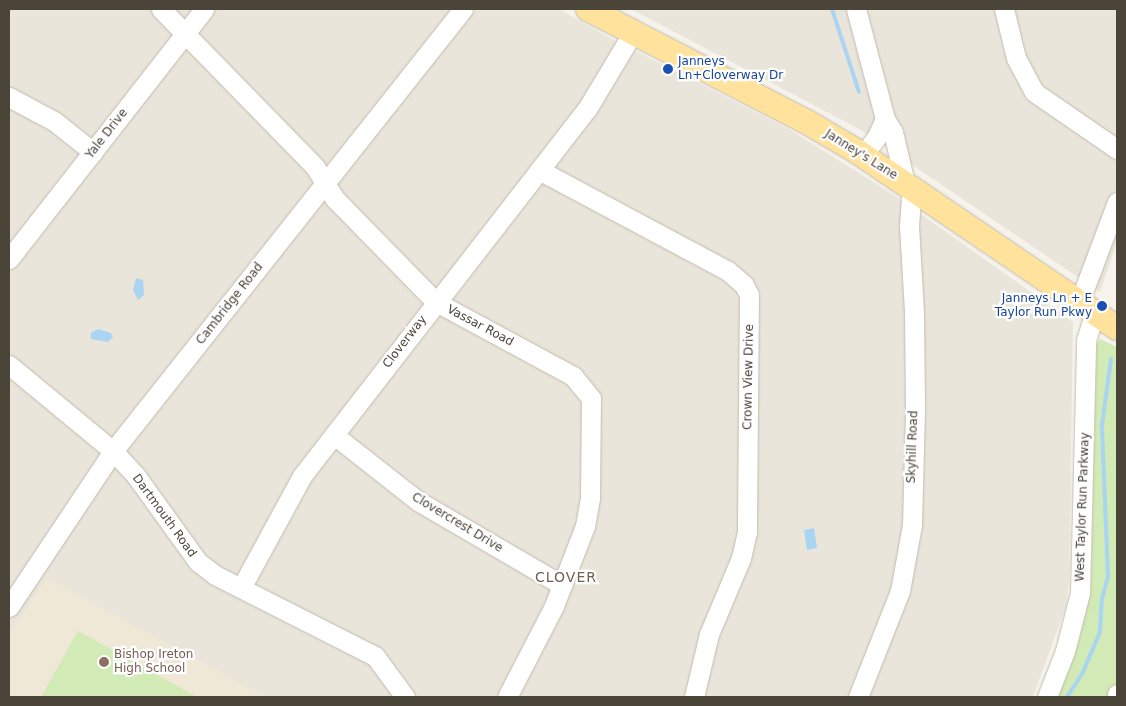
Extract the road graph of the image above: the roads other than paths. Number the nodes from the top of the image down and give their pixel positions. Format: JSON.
{"nodes":[{"id":1,"x":161,"y":9,"type":"edge"},
{"id":2,"x":204,"y":9,"type":"edge"},
{"id":3,"x":463,"y":9,"type":"edge"},
{"id":4,"x":588,"y":9,"type":"edge"},
{"id":5,"x":856,"y":9,"type":"edge"},
{"id":6,"x":1004,"y":9,"type":"edge"},
{"id":7,"x":634,"y":32,"type":"junction"},
{"id":8,"x":184,"y":34,"type":"junction"},
{"id":9,"x":9,"y":97,"type":"edge"},
{"id":10,"x":885,"y":119,"type":"junction"},
{"id":11,"x":1117,"y":149,"type":"edge"},
{"id":12,"x":93,"y":152,"type":"junction"},
{"id":13,"x":863,"y":155,"type":"junction"},
{"id":14,"x":539,"y":170,"type":"junction"},
{"id":15,"x":326,"y":184,"type":"junction"},
{"id":16,"x":909,"y":185,"type":"junction"},
{"id":17,"x":1117,"y":202,"type":"edge"},
{"id":18,"x":9,"y":259,"type":"edge"},
{"id":19,"x":436,"y":302,"type":"junction"},
{"id":20,"x":1087,"y":308,"type":"junction"},
{"id":21,"x":1117,"y":328,"type":"edge"},
{"id":22,"x":9,"y":364,"type":"edge"},
{"id":23,"x":334,"y":434,"type":"junction"},
{"id":24,"x":113,"y":451,"type":"junction"},
{"id":25,"x":562,"y":585,"type":"junction"},
{"id":26,"x":241,"y":588,"type":"junction"},
{"id":27,"x":9,"y":607,"type":"edge"},
{"id":28,"x":405,"y":697,"type":"edge"},
{"id":29,"x":507,"y":697,"type":"edge"},
{"id":30,"x":694,"y":697,"type":"edge"},
{"id":31,"x":858,"y":697,"type":"edge"},
{"id":32,"x":1047,"y":697,"type":"edge"}],
"edges":[{"from":1,"to":8,"type":"street","name":"Vassar Road"},
{"from":2,"to":8,"type":"street","name":"Yale Drive"},
{"from":3,"to":15,"type":"street","name":"Cambridge Road"},
{"from":4,"to":7,"type":"main road","name":"Janney's Lane"},
{"from":5,"to":10,"type":"street","name":"Skyhill Road"},
{"from":6,"to":11,"type":"street"},
{"from":7,"to":13,"type":"main road","name":"Janney's Lane"},
{"from":7,"to":14,"type":"street","name":"Cloverway"},
{"from":8,"to":12,"type":"street","name":"Yale Drive"},
{"from":8,"to":15,"type":"street","name":"Vassar Road"},
{"from":9,"to":12,"type":"street"},
{"from":10,"to":13,"type":"street"},
{"from":10,"to":16,"type":"street","name":"Skyhill Road"},
{"from":12,"to":18,"type":"street","name":"Yale Drive"},
{"from":13,"to":16,"type":"main road","name":"Janney's Lane"},
{"from":14,"to":19,"type":"street","name":"Cloverway"},
{"from":14,"to":30,"type":"street","name":"Crown View Drive"},
{"from":15,"to":19,"type":"street","name":"Vassar Road"},
{"from":15,"to":24,"type":"street","name":"Cambridge Road"},
{"from":16,"to":20,"type":"main road","name":"Janney's Lane"},
{"from":16,"to":31,"type":"street","name":"Skyhill Road"},
{"from":17,"to":20,"type":"street","name":"West Taylor Run Parkway"},
{"from":19,"to":23,"type":"street","name":"Cloverway"},
{"from":19,"to":25,"type":"street","name":"Vassar Road"},
{"from":20,"to":21,"type":"main road","name":"Janney's Lane"},
{"from":20,"to":32,"type":"street","name":"West Taylor Run Parkway"},
{"from":22,"to":24,"type":"street","name":"Dartmouth Road"},
{"from":23,"to":25,"type":"street","name":"Clovercrest Drive"},
{"from":23,"to":26,"type":"street","name":"Cloverway"},
{"from":24,"to":26,"type":"street","name":"Dartmouth Road"},
{"from":24,"to":27,"type":"street","name":"Cambridge Road"},
{"from":25,"to":29,"type":"street","name":"Vassar Road"},
{"from":26,"to":28,"type":"street","name":"Dartmouth Road"}]}
